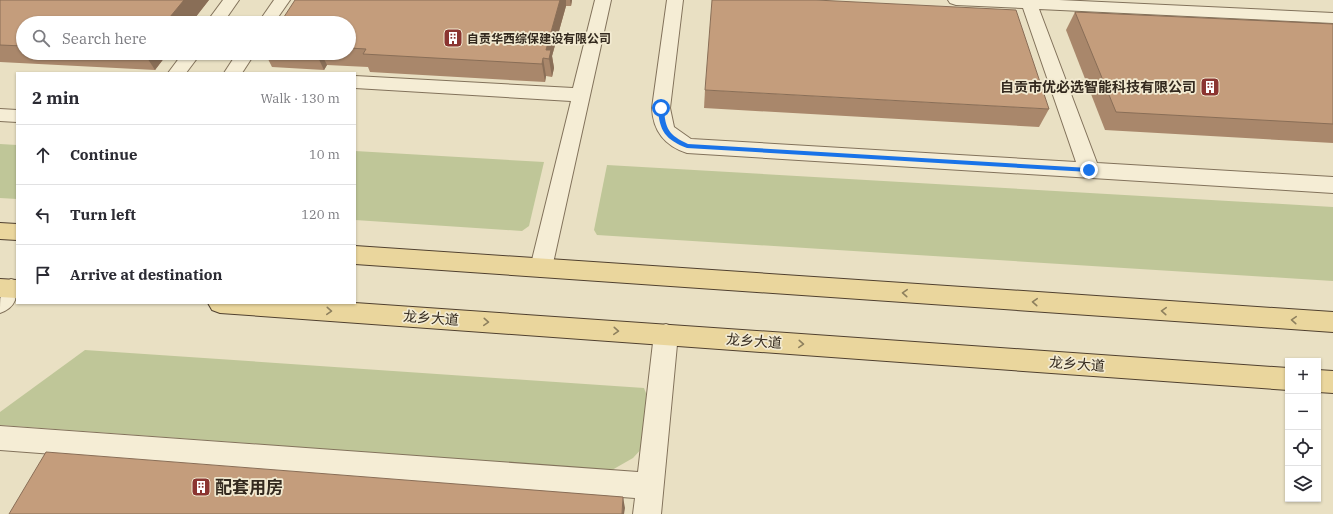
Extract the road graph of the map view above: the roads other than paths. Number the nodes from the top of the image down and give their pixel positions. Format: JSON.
{"nodes":[{"id":1,"x":231,"y":0,"type":"edge"},
{"id":2,"x":282,"y":0,"type":"edge"},
{"id":3,"x":603,"y":0,"type":"edge"},
{"id":4,"x":675,"y":0,"type":"edge"},
{"id":5,"x":956,"y":0,"type":"edge"},
{"id":6,"x":1028,"y":2,"type":"edge"},
{"id":7,"x":219,"y":16,"type":"edge"},
{"id":8,"x":271,"y":16,"type":"edge"},
{"id":9,"x":1333,"y":18,"type":"edge"},
{"id":10,"x":187,"y":60,"type":"edge"},
{"id":11,"x":241,"y":60,"type":"edge"},
{"id":12,"x":178,"y":72,"type":"edge"},
{"id":13,"x":234,"y":72,"type":"edge"},
{"id":14,"x":356,"y":82,"type":"edge"},
{"id":15,"x":581,"y":95,"type":"junction"},
{"id":16,"x":0,"y":115,"type":"edge"},
{"id":17,"x":16,"y":116,"type":"edge"},
{"id":18,"x":1089,"y":170,"type":"junction"},
{"id":19,"x":1333,"y":185,"type":"edge"},
{"id":20,"x":0,"y":231,"type":"edge"},
{"id":21,"x":16,"y":232,"type":"edge"},
{"id":22,"x":356,"y":255,"type":"edge"},
{"id":23,"x":541,"y":268,"type":"junction"},
{"id":24,"x":234,"y":304,"type":"edge"},
{"id":25,"x":1333,"y":322,"type":"edge"},
{"id":26,"x":666,"y":334,"type":"junction"},
{"id":27,"x":1285,"y":379,"type":"edge"},
{"id":28,"x":1321,"y":381,"type":"edge"},
{"id":29,"x":1333,"y":382,"type":"edge"},
{"id":30,"x":0,"y":438,"type":"edge"},
{"id":31,"x":650,"y":486,"type":"junction"},
{"id":32,"x":647,"y":514,"type":"edge"}],
"edges":[{"from":1,"to":7,"type":"lane"},
{"from":2,"to":8,"type":"lane"},
{"from":3,"to":15,"type":"lane"},
{"from":4,"to":18,"type":"lane"},
{"from":5,"to":6,"type":"lane"},
{"from":6,"to":9,"type":"lane"},
{"from":6,"to":18,"type":"lane"},
{"from":10,"to":12,"type":"lane"},
{"from":11,"to":13,"type":"lane"},
{"from":14,"to":15,"type":"lane"},
{"from":15,"to":23,"type":"lane"},
{"from":16,"to":17,"type":"lane"},
{"from":18,"to":19,"type":"lane"},
{"from":20,"to":21,"type":"main road"},
{"from":22,"to":23,"type":"main road"},
{"from":25,"to":23,"type":"main road","one_way":true},
{"from":24,"to":26,"type":"main road","name":"龙乡大道","one_way":true},
{"from":26,"to":27,"type":"main road","name":"龙乡大道","one_way":true},
{"from":26,"to":31,"type":"lane"},
{"from":28,"to":29,"type":"main road"},
{"from":30,"to":31,"type":"lane"},
{"from":31,"to":32,"type":"lane"}]}
